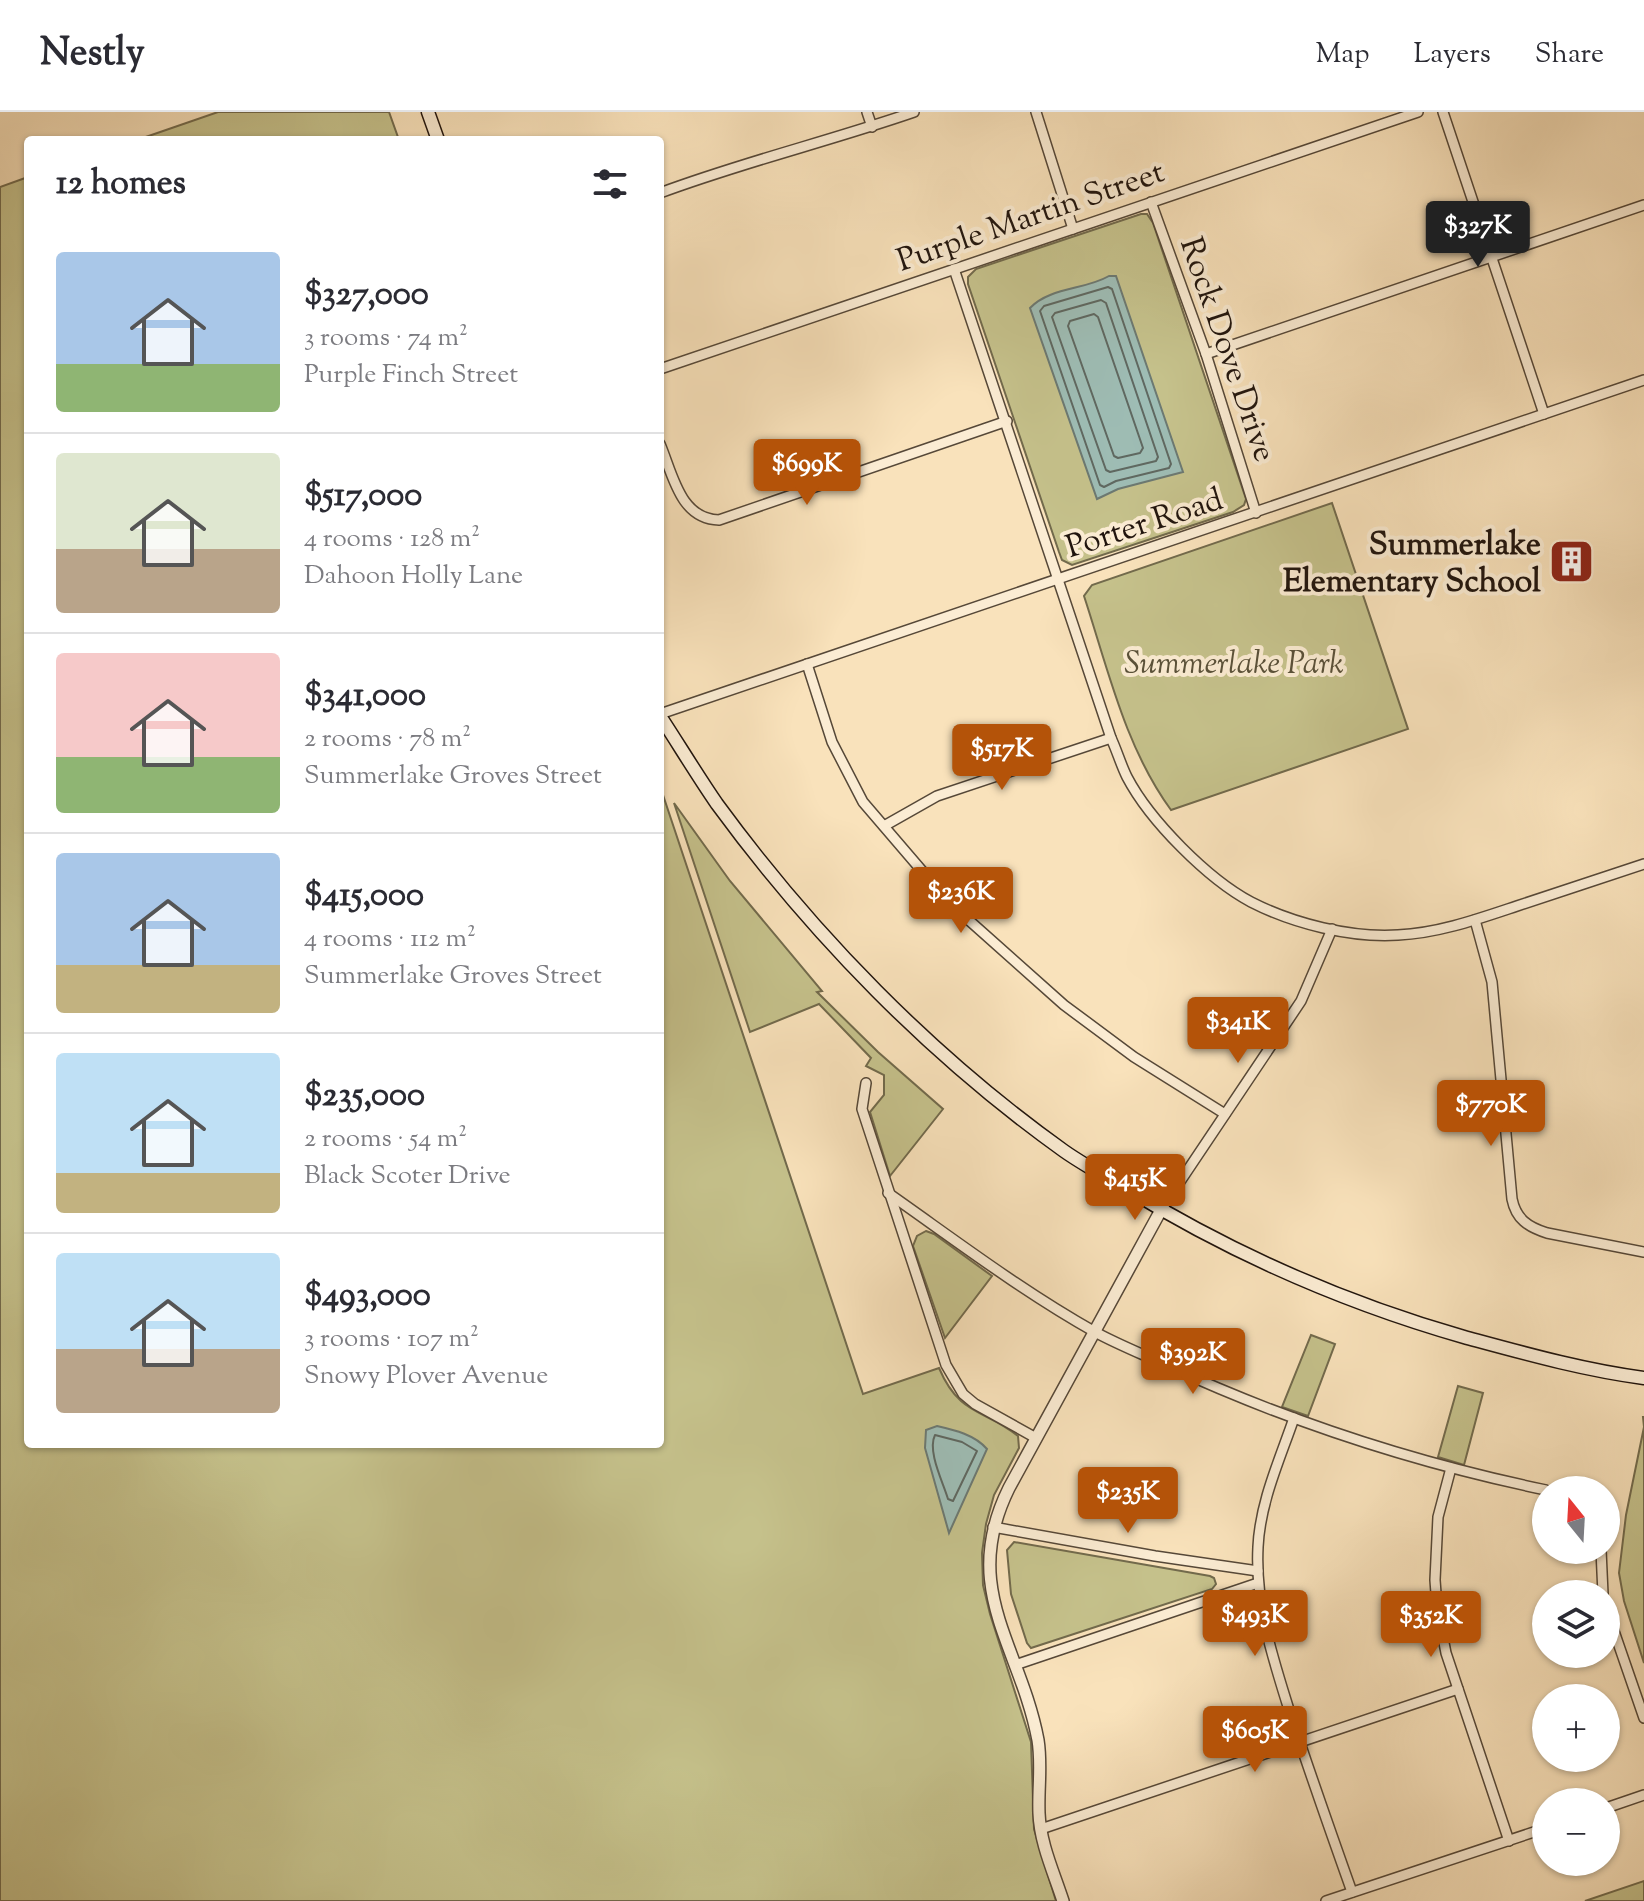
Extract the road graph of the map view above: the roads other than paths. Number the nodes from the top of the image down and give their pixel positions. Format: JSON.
{"nodes":[{"id":1,"x":428,"y":112,"type":"edge"},
{"id":2,"x":867,"y":112,"type":"edge"},
{"id":3,"x":914,"y":112,"type":"edge"},
{"id":4,"x":1036,"y":112,"type":"edge"},
{"id":5,"x":1418,"y":112,"type":"edge"},
{"id":6,"x":1443,"y":112,"type":"edge"},
{"id":7,"x":872,"y":127,"type":"junction"},
{"id":8,"x":437,"y":136,"type":"edge"},
{"id":9,"x":664,"y":192,"type":"edge"},
{"id":10,"x":1151,"y":202,"type":"junction"},
{"id":11,"x":1644,"y":205,"type":"edge"},
{"id":12,"x":1073,"y":229,"type":"junction"},
{"id":13,"x":1491,"y":257,"type":"junction"},
{"id":14,"x":954,"y":269,"type":"junction"},
{"id":15,"x":1206,"y":354,"type":"junction"},
{"id":16,"x":664,"y":368,"type":"edge"},
{"id":17,"x":1644,"y":380,"type":"edge"},
{"id":18,"x":1544,"y":414,"type":"junction"},
{"id":19,"x":1007,"y":421,"type":"junction"},
{"id":20,"x":664,"y":453,"type":"edge"},
{"id":21,"x":1256,"y":513,"type":"junction"},
{"id":22,"x":1059,"y":578,"type":"junction"},
{"id":23,"x":807,"y":664,"type":"junction"},
{"id":24,"x":664,"y":714,"type":"edge"},
{"id":25,"x":664,"y":721,"type":"edge"},
{"id":26,"x":1111,"y":738,"type":"junction"},
{"id":27,"x":884,"y":826,"type":"junction"},
{"id":28,"x":1644,"y":864,"type":"edge"},
{"id":29,"x":1475,"y":920,"type":"junction"},
{"id":30,"x":1332,"y":929,"type":"junction"},
{"id":31,"x":866,"y":1083,"type":"dead end"},
{"id":32,"x":1225,"y":1114,"type":"junction"},
{"id":33,"x":888,"y":1193,"type":"junction"},
{"id":34,"x":1161,"y":1210,"type":"junction"},
{"id":35,"x":1644,"y":1252,"type":"edge"},
{"id":36,"x":1095,"y":1332,"type":"junction"},
{"id":37,"x":1644,"y":1378,"type":"edge"},
{"id":38,"x":1294,"y":1418,"type":"junction"},
{"id":39,"x":1036,"y":1438,"type":"junction"},
{"id":40,"x":1451,"y":1468,"type":"junction"},
{"id":41,"x":1532,"y":1487,"type":"edge"},
{"id":42,"x":993,"y":1527,"type":"junction"},
{"id":43,"x":1258,"y":1571,"type":"junction"},
{"id":44,"x":1258,"y":1583,"type":"junction"},
{"id":45,"x":1620,"y":1649,"type":"edge"},
{"id":46,"x":1015,"y":1665,"type":"junction"},
{"id":47,"x":1458,"y":1689,"type":"junction"},
{"id":48,"x":1644,"y":1718,"type":"edge"},
{"id":49,"x":1300,"y":1742,"type":"junction"},
{"id":50,"x":1644,"y":1795,"type":"edge"},
{"id":51,"x":1620,"y":1803,"type":"edge"},
{"id":52,"x":1041,"y":1829,"type":"junction"},
{"id":53,"x":1532,"y":1833,"type":"edge"},
{"id":54,"x":1509,"y":1841,"type":"junction"},
{"id":55,"x":1352,"y":1892,"type":"junction"},
{"id":56,"x":1063,"y":1901,"type":"edge"},
{"id":57,"x":1326,"y":1901,"type":"edge"}],
"edges":[{"from":1,"to":8,"type":"main road"},
{"from":2,"to":7,"type":"street"},
{"from":3,"to":7,"type":"street"},
{"from":4,"to":12,"type":"street"},
{"from":5,"to":10,"type":"street","name":"Purple Martin Street"},
{"from":6,"to":13,"type":"street"},
{"from":7,"to":9,"type":"street"},
{"from":10,"to":12,"type":"street","name":"Purple Martin Street"},
{"from":10,"to":15,"type":"street","name":"Rock Dove Drive"},
{"from":11,"to":13,"type":"street"},
{"from":12,"to":14,"type":"street","name":"Purple Martin Street"},
{"from":13,"to":15,"type":"street"},
{"from":13,"to":18,"type":"street"},
{"from":14,"to":16,"type":"street","name":"Purple Martin Street"},
{"from":14,"to":19,"type":"street"},
{"from":15,"to":21,"type":"street","name":"Rock Dove Drive"},
{"from":17,"to":18,"type":"street","name":"Porter Road"},
{"from":18,"to":21,"type":"street","name":"Porter Road"},
{"from":19,"to":20,"type":"street"},
{"from":19,"to":22,"type":"street"},
{"from":21,"to":22,"type":"street","name":"Porter Road"},
{"from":22,"to":23,"type":"street","name":"Porter Road"},
{"from":22,"to":26,"type":"street"},
{"from":23,"to":24,"type":"street","name":"Porter Road"},
{"from":23,"to":27,"type":"street"},
{"from":25,"to":34,"type":"main road"},
{"from":26,"to":27,"type":"street"},
{"from":26,"to":30,"type":"street"},
{"from":27,"to":32,"type":"street"},
{"from":28,"to":29,"type":"street"},
{"from":29,"to":30,"type":"street"},
{"from":29,"to":35,"type":"street"},
{"from":30,"to":32,"type":"street"},
{"from":31,"to":33,"type":"street"},
{"from":32,"to":34,"type":"street"},
{"from":33,"to":36,"type":"street"},
{"from":33,"to":39,"type":"street"},
{"from":34,"to":36,"type":"street"},
{"from":34,"to":37,"type":"main road"},
{"from":36,"to":38,"type":"street"},
{"from":36,"to":39,"type":"street"},
{"from":38,"to":40,"type":"street"},
{"from":38,"to":43,"type":"street"},
{"from":39,"to":42,"type":"street"},
{"from":40,"to":41,"type":"street"},
{"from":40,"to":47,"type":"street"},
{"from":42,"to":43,"type":"street"},
{"from":42,"to":46,"type":"street"},
{"from":43,"to":44,"type":"street"},
{"from":44,"to":46,"type":"street"},
{"from":44,"to":49,"type":"street"},
{"from":45,"to":48,"type":"street"},
{"from":46,"to":52,"type":"street"},
{"from":47,"to":49,"type":"street"},
{"from":47,"to":54,"type":"street"},
{"from":49,"to":52,"type":"street"},
{"from":49,"to":55,"type":"street"},
{"from":50,"to":51,"type":"street"},
{"from":52,"to":56,"type":"street"},
{"from":53,"to":54,"type":"street"},
{"from":54,"to":55,"type":"street"},
{"from":55,"to":57,"type":"street"}]}
